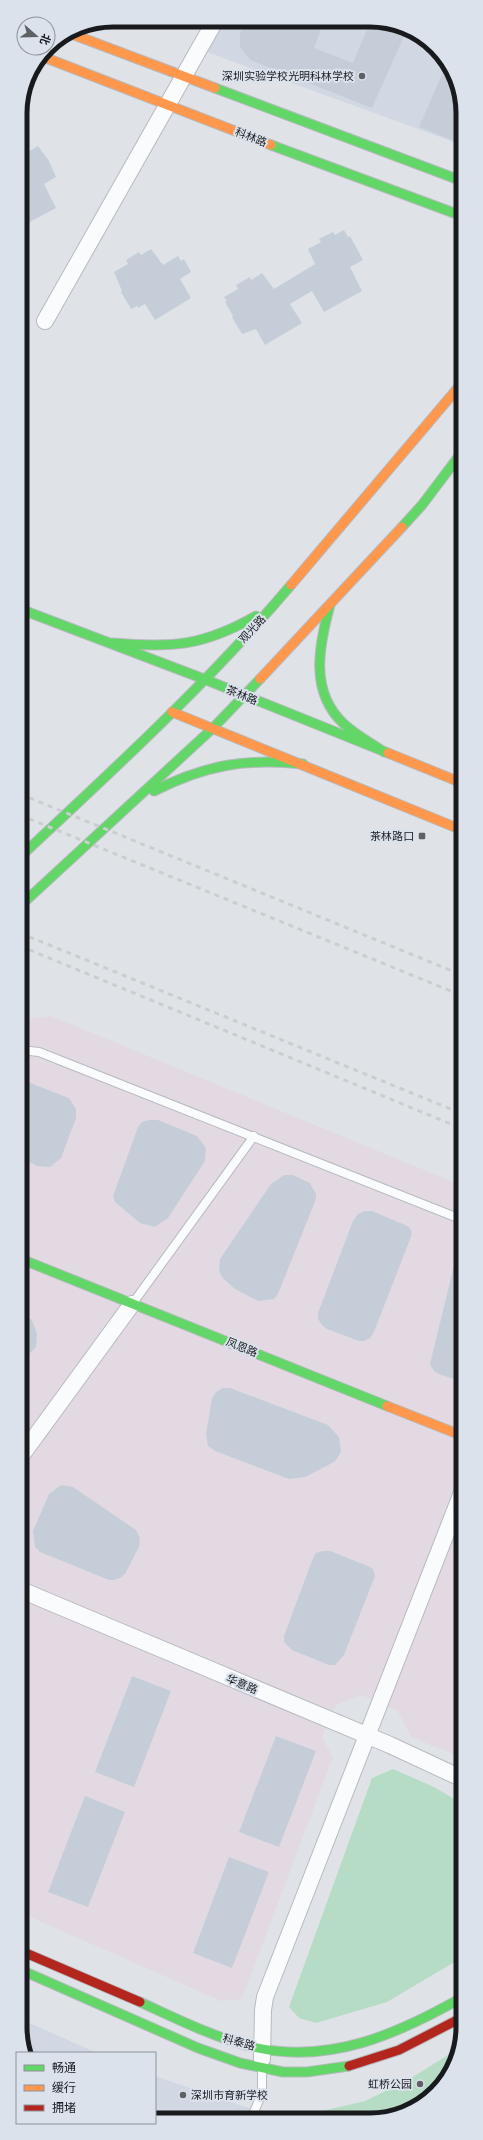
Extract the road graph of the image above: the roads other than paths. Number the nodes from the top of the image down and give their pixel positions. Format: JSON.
{"nodes":[{"id":1,"x":212,"y":27,"type":"edge"},
{"id":2,"x":76,"y":36,"type":"edge"},
{"id":3,"x":47,"y":58,"type":"edge"},
{"id":4,"x":184,"y":76,"type":"junction"},
{"id":5,"x":167,"y":106,"type":"junction"},
{"id":6,"x":456,"y":179,"type":"edge"},
{"id":7,"x":456,"y":214,"type":"edge"},
{"id":8,"x":45,"y":321,"type":"dead end"},
{"id":9,"x":456,"y":390,"type":"edge"},
{"id":10,"x":456,"y":460,"type":"edge"},
{"id":11,"x":332,"y":601,"type":"junction"},
{"id":12,"x":274,"y":605,"type":"junction"},
{"id":13,"x":27,"y":612,"type":"edge"},
{"id":14,"x":112,"y":643,"type":"junction"},
{"id":15,"x":204,"y":679,"type":"junction"},
{"id":16,"x":245,"y":696,"type":"junction"},
{"id":17,"x":172,"y":712,"type":"junction"},
{"id":18,"x":213,"y":728,"type":"junction"},
{"id":19,"x":384,"y":752,"type":"junction"},
{"id":20,"x":303,"y":764,"type":"junction"},
{"id":21,"x":456,"y":781,"type":"edge"},
{"id":22,"x":129,"y":805,"type":"junction"},
{"id":23,"x":456,"y":828,"type":"edge"},
{"id":24,"x":27,"y":850,"type":"edge"},
{"id":25,"x":27,"y":900,"type":"edge"},
{"id":26,"x":27,"y":1051,"type":"edge"},
{"id":27,"x":254,"y":1136,"type":"junction"},
{"id":28,"x":456,"y":1217,"type":"edge"},
{"id":29,"x":27,"y":1262,"type":"edge"},
{"id":30,"x":132,"y":1304,"type":"junction"},
{"id":31,"x":456,"y":1433,"type":"edge"},
{"id":32,"x":27,"y":1448,"type":"edge"},
{"id":33,"x":456,"y":1508,"type":"edge"},
{"id":34,"x":27,"y":1593,"type":"edge"},
{"id":35,"x":365,"y":1736,"type":"junction"},
{"id":36,"x":456,"y":1776,"type":"edge"},
{"id":37,"x":27,"y":1954,"type":"edge"},
{"id":38,"x":27,"y":1973,"type":"edge"},
{"id":39,"x":456,"y":2001,"type":"edge"},
{"id":40,"x":456,"y":2021,"type":"edge"},
{"id":41,"x":262,"y":2048,"type":"junction"},
{"id":42,"x":262,"y":2069,"type":"junction"},
{"id":43,"x":254,"y":2113,"type":"edge"}],
"edges":[{"from":1,"to":4,"type":"street"},
{"from":2,"to":4,"type":"main road"},
{"from":3,"to":5,"type":"main road","name":"科林路"},
{"from":4,"to":5,"type":"street"},
{"from":4,"to":6,"type":"main road"},
{"from":5,"to":7,"type":"main road","name":"科林路"},
{"from":5,"to":8,"type":"street"},
{"from":9,"to":12,"type":"main road","name":"观光路"},
{"from":10,"to":11,"type":"main road"},
{"from":11,"to":16,"type":"main road"},
{"from":11,"to":19,"type":"main road"},
{"from":12,"to":14,"type":"main road"},
{"from":12,"to":15,"type":"main road","name":"观光路"},
{"from":13,"to":14,"type":"main road","name":"茶林路"},
{"from":14,"to":15,"type":"main road","name":"茶林路"},
{"from":15,"to":16,"type":"main road","name":"茶林路"},
{"from":15,"to":17,"type":"main road","name":"观光路"},
{"from":16,"to":18,"type":"main road"},
{"from":16,"to":19,"type":"main road","name":"茶林路"},
{"from":17,"to":18,"type":"main road"},
{"from":17,"to":24,"type":"main road","name":"观光路"},
{"from":18,"to":20,"type":"main road"},
{"from":18,"to":22,"type":"main road"},
{"from":19,"to":21,"type":"main road","name":"茶林路"},
{"from":20,"to":22,"type":"main road"},
{"from":20,"to":23,"type":"main road"},
{"from":22,"to":25,"type":"main road"},
{"from":26,"to":27,"type":"lane"},
{"from":27,"to":28,"type":"lane"},
{"from":27,"to":30,"type":"lane"},
{"from":29,"to":30,"type":"main road","name":"凤恩路"},
{"from":30,"to":31,"type":"main road","name":"凤恩路"},
{"from":30,"to":32,"type":"street"},
{"from":33,"to":35,"type":"street"},
{"from":34,"to":35,"type":"street","name":"华意路"},
{"from":35,"to":36,"type":"street","name":"华意路"},
{"from":35,"to":41,"type":"street"},
{"from":37,"to":41,"type":"main road","name":"科泰路"},
{"from":38,"to":42,"type":"main road","name":"科泰路"},
{"from":39,"to":41,"type":"main road","name":"科泰路"},
{"from":40,"to":42,"type":"main road","name":"科泰路"},
{"from":41,"to":42,"type":"street"},
{"from":42,"to":43,"type":"lane"}]}
